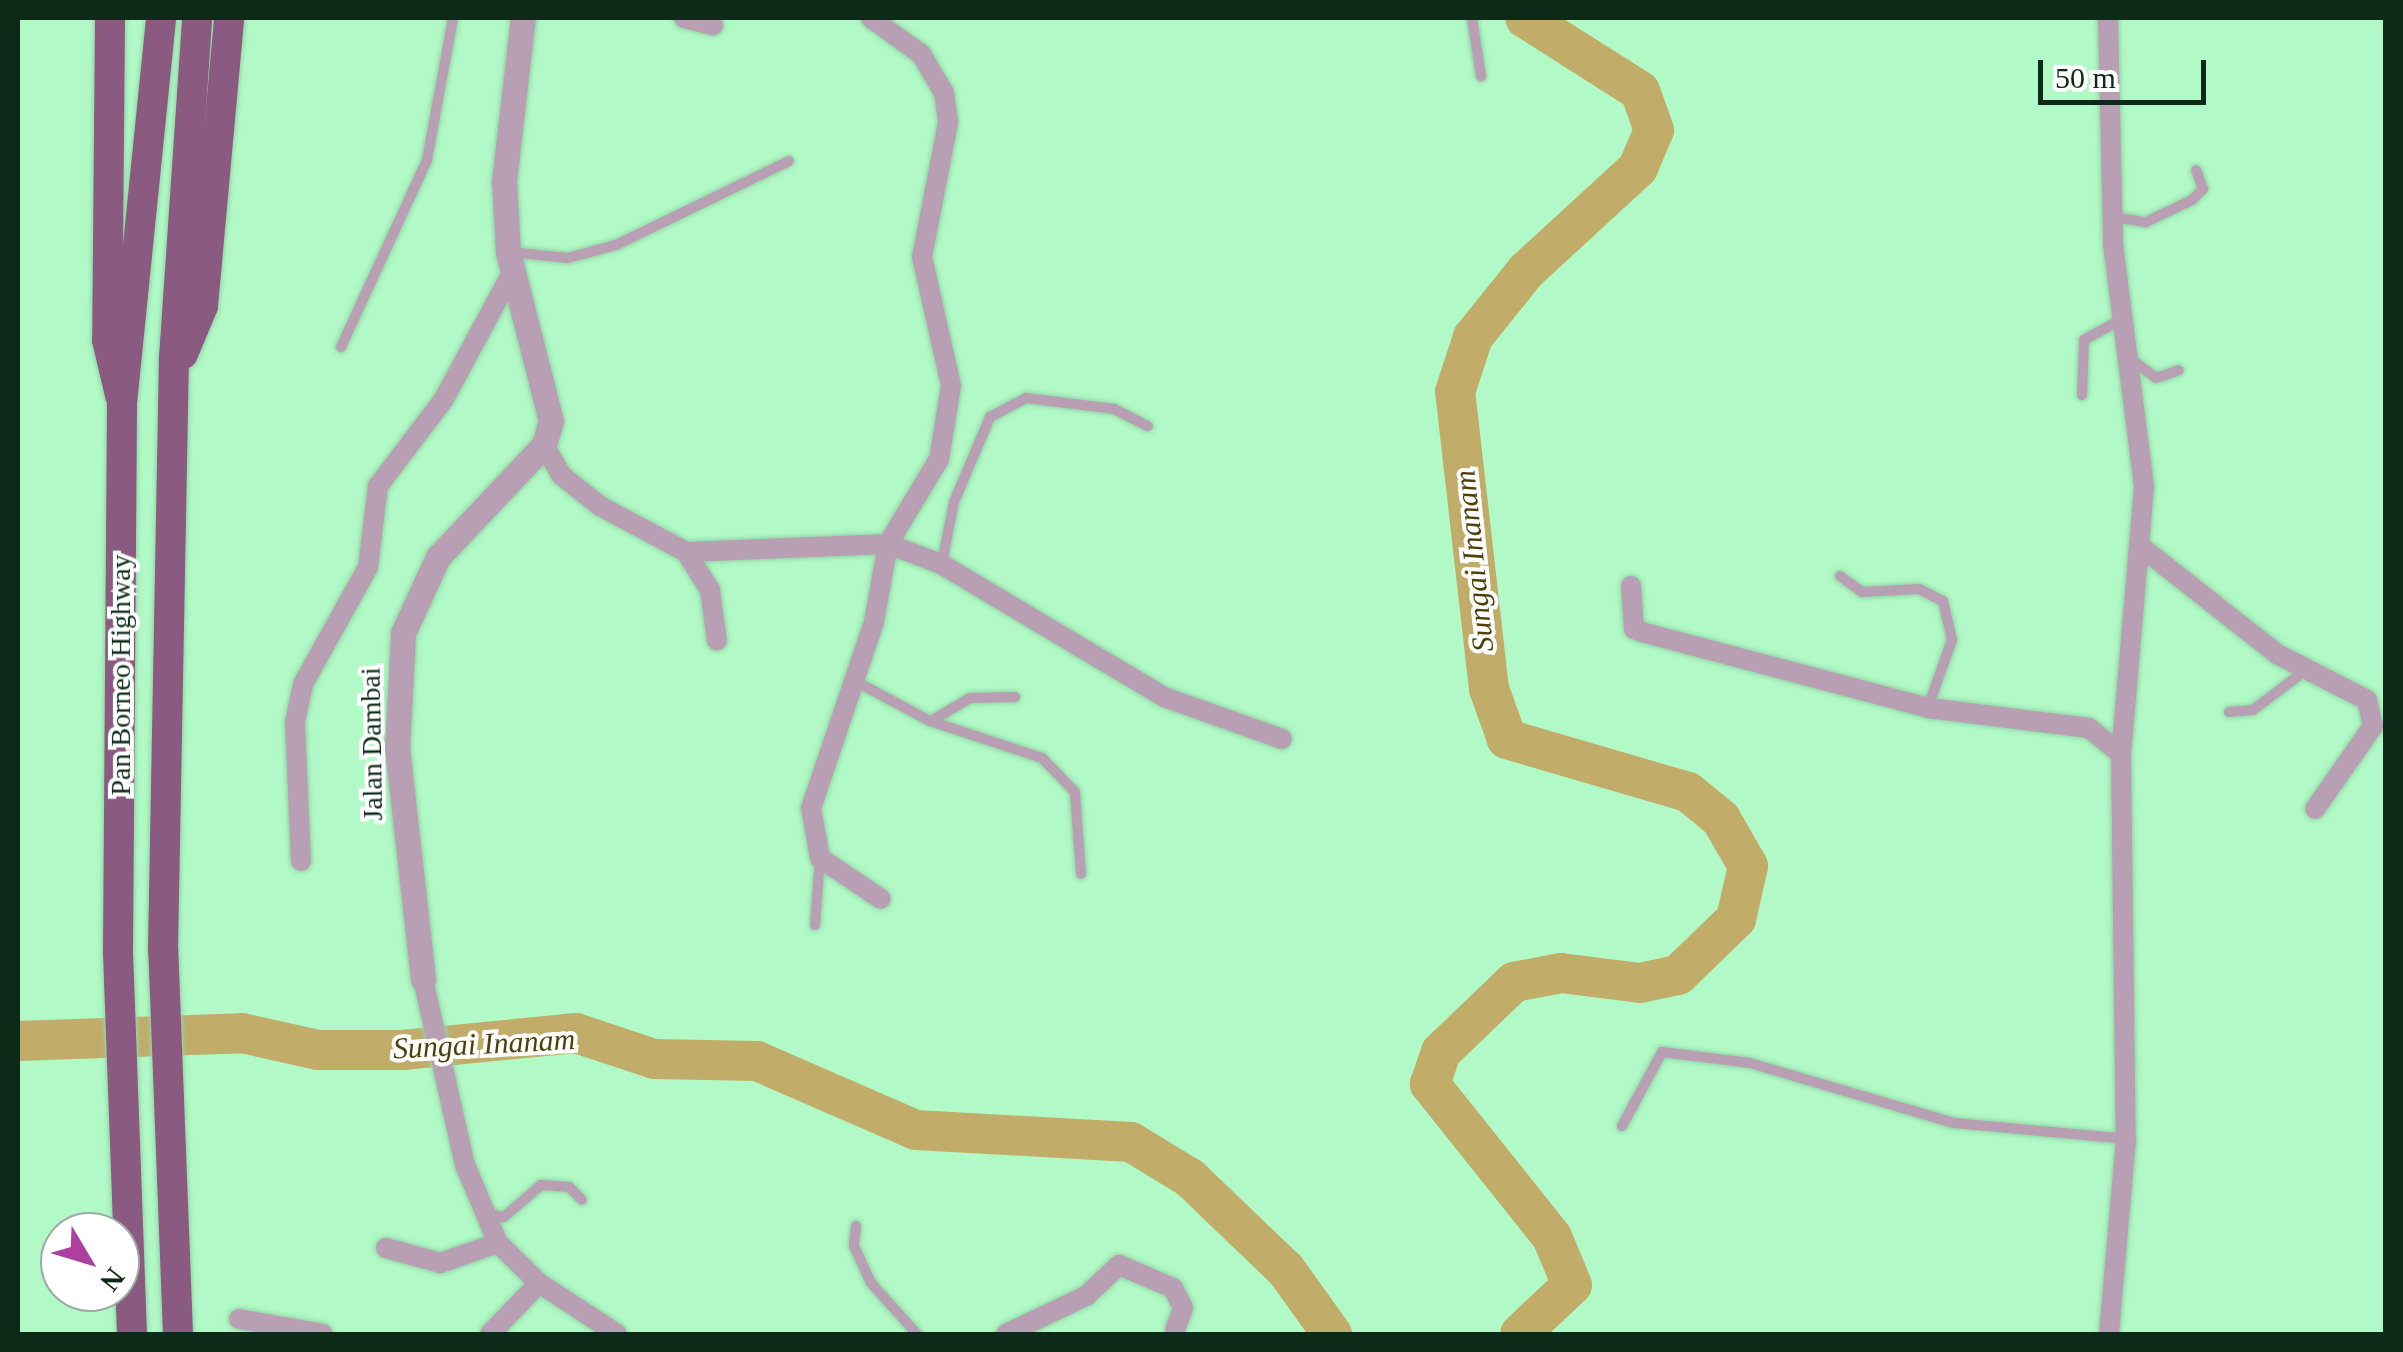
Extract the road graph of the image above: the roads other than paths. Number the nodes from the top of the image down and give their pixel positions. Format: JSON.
{"nodes":[{"id":1,"x":110,"y":18,"type":"edge"},
{"id":2,"x":161,"y":18,"type":"edge"},
{"id":3,"x":198,"y":18,"type":"edge"},
{"id":4,"x":229,"y":18,"type":"edge"},
{"id":5,"x":453,"y":18,"type":"edge"},
{"id":6,"x":523,"y":18,"type":"edge"},
{"id":7,"x":684,"y":18,"type":"edge"},
{"id":8,"x":871,"y":18,"type":"edge"},
{"id":9,"x":1472,"y":18,"type":"edge"},
{"id":10,"x":2108,"y":18,"type":"edge"},
{"id":11,"x":713,"y":25,"type":"dead end"},
{"id":12,"x":1481,"y":76,"type":"dead end"},
{"id":13,"x":789,"y":161,"type":"dead end"},
{"id":14,"x":2196,"y":170,"type":"dead end"},
{"id":15,"x":2112,"y":216,"type":"junction"},
{"id":16,"x":511,"y":262,"type":"junction"},
{"id":17,"x":2123,"y":319,"type":"junction"},
{"id":18,"x":341,"y":347,"type":"dead end"},
{"id":19,"x":2130,"y":358,"type":"junction"},
{"id":20,"x":174,"y":366,"type":"junction"},
{"id":21,"x":2179,"y":370,"type":"dead end"},
{"id":22,"x":2082,"y":395,"type":"dead end"},
{"id":23,"x":122,"y":403,"type":"junction"},
{"id":24,"x":1148,"y":426,"type":"dead end"},
{"id":25,"x":544,"y":445,"type":"junction"},
{"id":26,"x":888,"y":544,"type":"junction"},
{"id":27,"x":2140,"y":546,"type":"junction"},
{"id":28,"x":686,"y":552,"type":"junction"},
{"id":29,"x":942,"y":564,"type":"junction"},
{"id":30,"x":1840,"y":576,"type":"dead end"},
{"id":31,"x":1631,"y":586,"type":"dead end"},
{"id":32,"x":717,"y":641,"type":"dead end"},
{"id":33,"x":2306,"y":670,"type":"junction"},
{"id":34,"x":855,"y":680,"type":"junction"},
{"id":35,"x":1015,"y":697,"type":"dead end"},
{"id":36,"x":1928,"y":708,"type":"junction"},
{"id":37,"x":2229,"y":712,"type":"dead end"},
{"id":38,"x":930,"y":722,"type":"junction"},
{"id":39,"x":1282,"y":740,"type":"dead end"},
{"id":40,"x":2122,"y":754,"type":"junction"},
{"id":41,"x":2316,"y":810,"type":"dead end"},
{"id":42,"x":820,"y":858,"type":"junction"},
{"id":43,"x":301,"y":861,"type":"dead end"},
{"id":44,"x":1081,"y":874,"type":"dead end"},
{"id":45,"x":881,"y":899,"type":"dead end"},
{"id":46,"x":815,"y":924,"type":"dead end"},
{"id":47,"x":423,"y":980,"type":"joint"},
{"id":48,"x":1622,"y":1126,"type":"dead end"},
{"id":49,"x":2126,"y":1140,"type":"junction"},
{"id":50,"x":582,"y":1200,"type":"dead end"},
{"id":51,"x":484,"y":1213,"type":"junction"},
{"id":52,"x":856,"y":1226,"type":"dead end"},
{"id":53,"x":498,"y":1242,"type":"junction"},
{"id":54,"x":386,"y":1248,"type":"dead end"},
{"id":55,"x":539,"y":1284,"type":"junction"},
{"id":56,"x":240,"y":1327,"type":"edge"},
{"id":57,"x":1175,"y":1330,"type":"dead end"},
{"id":58,"x":132,"y":1334,"type":"edge"},
{"id":59,"x":178,"y":1334,"type":"edge"},
{"id":60,"x":322,"y":1334,"type":"edge"},
{"id":61,"x":490,"y":1334,"type":"edge"},
{"id":62,"x":618,"y":1334,"type":"edge"},
{"id":63,"x":917,"y":1334,"type":"edge"},
{"id":64,"x":1006,"y":1334,"type":"edge"},
{"id":65,"x":2110,"y":1334,"type":"edge"}],
"edges":[{"from":1,"to":23,"type":"highway"},
{"from":2,"to":23,"type":"highway","name":"Pan Borneo Highway"},
{"from":3,"to":20,"type":"highway","name":"Pan Borneo Highway"},
{"from":4,"to":20,"type":"highway"},
{"from":5,"to":18,"type":"lane"},
{"from":6,"to":16,"type":"street"},
{"from":7,"to":11,"type":"street"},
{"from":8,"to":26,"type":"street"},
{"from":9,"to":12,"type":"lane"},
{"from":10,"to":15,"type":"street"},
{"from":13,"to":16,"type":"lane"},
{"from":14,"to":15,"type":"lane"},
{"from":15,"to":17,"type":"street"},
{"from":16,"to":25,"type":"street"},
{"from":16,"to":43,"type":"street"},
{"from":17,"to":19,"type":"street"},
{"from":17,"to":22,"type":"lane"},
{"from":19,"to":21,"type":"lane"},
{"from":19,"to":27,"type":"street"},
{"from":20,"to":59,"type":"highway","name":"Pan Borneo Highway"},
{"from":23,"to":58,"type":"highway","name":"Pan Borneo Highway"},
{"from":24,"to":29,"type":"lane"},
{"from":25,"to":28,"type":"street"},
{"from":25,"to":47,"type":"street","name":"Jalan Dambai"},
{"from":26,"to":28,"type":"street"},
{"from":26,"to":29,"type":"street"},
{"from":26,"to":34,"type":"street"},
{"from":27,"to":33,"type":"street"},
{"from":27,"to":40,"type":"street"},
{"from":28,"to":32,"type":"street"},
{"from":29,"to":39,"type":"street"},
{"from":30,"to":36,"type":"lane"},
{"from":31,"to":36,"type":"street"},
{"from":33,"to":37,"type":"lane"},
{"from":33,"to":41,"type":"street"},
{"from":34,"to":38,"type":"lane"},
{"from":34,"to":42,"type":"street"},
{"from":35,"to":38,"type":"lane"},
{"from":36,"to":40,"type":"street"},
{"from":38,"to":44,"type":"lane"},
{"from":40,"to":49,"type":"street"},
{"from":42,"to":45,"type":"street"},
{"from":42,"to":46,"type":"lane"},
{"from":47,"to":51,"type":"street","name":"Jalan Dambai"},
{"from":48,"to":49,"type":"lane"},
{"from":49,"to":65,"type":"street"},
{"from":50,"to":51,"type":"lane"},
{"from":51,"to":53,"type":"street","name":"Jalan Dambai"},
{"from":52,"to":63,"type":"lane"},
{"from":53,"to":54,"type":"street"},
{"from":53,"to":55,"type":"street","name":"Jalan Dambai"},
{"from":55,"to":61,"type":"street"},
{"from":55,"to":62,"type":"street","name":"Jalan Dambai"},
{"from":56,"to":60,"type":"street"},
{"from":57,"to":64,"type":"street"}]}
